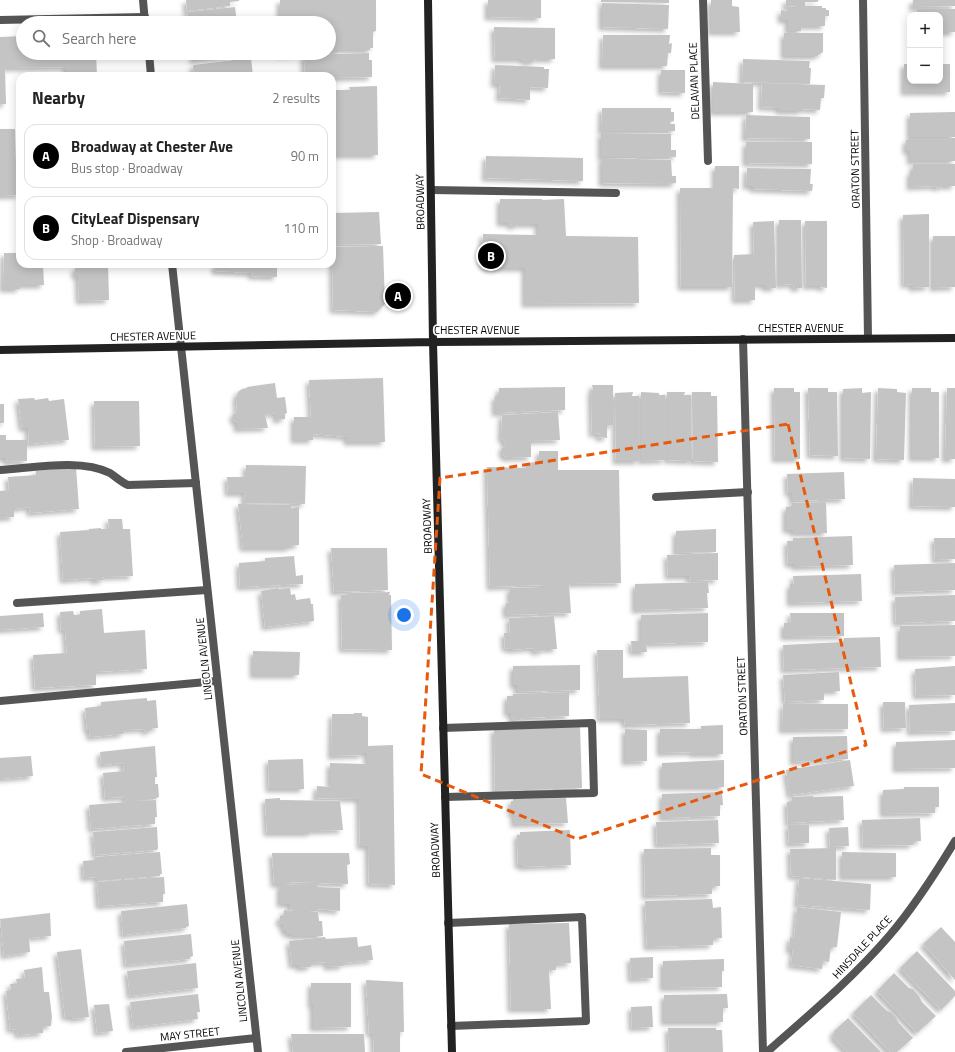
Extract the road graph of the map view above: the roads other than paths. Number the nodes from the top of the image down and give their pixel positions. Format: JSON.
{"nodes":[{"id":1,"x":143,"y":0,"type":"edge"},
{"id":2,"x":428,"y":0,"type":"edge"},
{"id":3,"x":703,"y":0,"type":"edge"},
{"id":4,"x":863,"y":0,"type":"edge"},
{"id":5,"x":145,"y":16,"type":"edge"},
{"id":6,"x":0,"y":20,"type":"edge"},
{"id":7,"x":16,"y":20,"type":"edge"},
{"id":8,"x":150,"y":60,"type":"edge"},
{"id":9,"x":151,"y":72,"type":"edge"},
{"id":10,"x":708,"y":161,"type":"dead end"},
{"id":11,"x":431,"y":190,"type":"junction"},
{"id":12,"x":616,"y":193,"type":"dead end"},
{"id":13,"x":172,"y":268,"type":"edge"},
{"id":14,"x":868,"y":338,"type":"junction"},
{"id":15,"x":955,"y":338,"type":"edge"},
{"id":16,"x":743,"y":339,"type":"junction"},
{"id":17,"x":433,"y":342,"type":"junction"},
{"id":18,"x":181,"y":347,"type":"junction"},
{"id":19,"x":0,"y":350,"type":"edge"},
{"id":20,"x":0,"y":470,"type":"edge"},
{"id":21,"x":196,"y":483,"type":"junction"},
{"id":22,"x":748,"y":492,"type":"junction"},
{"id":23,"x":656,"y":497,"type":"dead end"},
{"id":24,"x":208,"y":590,"type":"junction"},
{"id":25,"x":17,"y":603,"type":"dead end"},
{"id":26,"x":217,"y":681,"type":"junction"},
{"id":27,"x":0,"y":701,"type":"edge"},
{"id":28,"x":443,"y":728,"type":"junction"},
{"id":29,"x":445,"y":796,"type":"junction"},
{"id":30,"x":955,"y":841,"type":"edge"},
{"id":31,"x":448,"y":923,"type":"junction"},
{"id":32,"x":451,"y":1026,"type":"junction"},
{"id":33,"x":256,"y":1038,"type":"junction"},
{"id":34,"x":126,"y":1052,"type":"edge"},
{"id":35,"x":258,"y":1052,"type":"edge"},
{"id":36,"x":452,"y":1052,"type":"edge"},
{"id":37,"x":763,"y":1052,"type":"edge"},
{"id":38,"x":767,"y":1052,"type":"edge"}],
"edges":[{"from":1,"to":5,"type":"street"},
{"from":2,"to":11,"type":"main road","name":"BROADWAY"},
{"from":3,"to":10,"type":"street","name":"DELAVAN PLACE"},
{"from":4,"to":14,"type":"street","name":"ORATON STREET"},
{"from":6,"to":7,"type":"street"},
{"from":8,"to":9,"type":"street"},
{"from":11,"to":12,"type":"street"},
{"from":11,"to":17,"type":"main road","name":"BROADWAY"},
{"from":13,"to":18,"type":"street","name":"LINCOLN AVENUE"},
{"from":14,"to":15,"type":"main road","name":"CHESTER AVENUE"},
{"from":14,"to":16,"type":"main road","name":"CHESTER AVENUE"},
{"from":16,"to":17,"type":"main road","name":"CHESTER AVENUE"},
{"from":16,"to":22,"type":"street","name":"ORATON STREET"},
{"from":17,"to":18,"type":"main road","name":"CHESTER AVENUE"},
{"from":17,"to":28,"type":"main road","name":"BROADWAY"},
{"from":18,"to":19,"type":"main road","name":"CHESTER AVENUE"},
{"from":18,"to":21,"type":"street","name":"LINCOLN AVENUE"},
{"from":20,"to":21,"type":"street"},
{"from":21,"to":24,"type":"street","name":"LINCOLN AVENUE"},
{"from":22,"to":23,"type":"street"},
{"from":22,"to":37,"type":"street","name":"ORATON STREET"},
{"from":24,"to":25,"type":"street"},
{"from":24,"to":26,"type":"street","name":"LINCOLN AVENUE"},
{"from":26,"to":27,"type":"street"},
{"from":26,"to":33,"type":"street","name":"LINCOLN AVENUE"},
{"from":28,"to":29,"type":"main road","name":"BROADWAY"},
{"from":28,"to":29,"type":"street"},
{"from":29,"to":31,"type":"main road","name":"BROADWAY"},
{"from":30,"to":38,"type":"street","name":"HINSDALE PLACE"},
{"from":31,"to":32,"type":"main road","name":"BROADWAY"},
{"from":31,"to":32,"type":"street"},
{"from":32,"to":36,"type":"main road","name":"BROADWAY"},
{"from":33,"to":34,"type":"street","name":"MAY STREET"},
{"from":33,"to":35,"type":"street","name":"LINCOLN AVENUE"}]}
